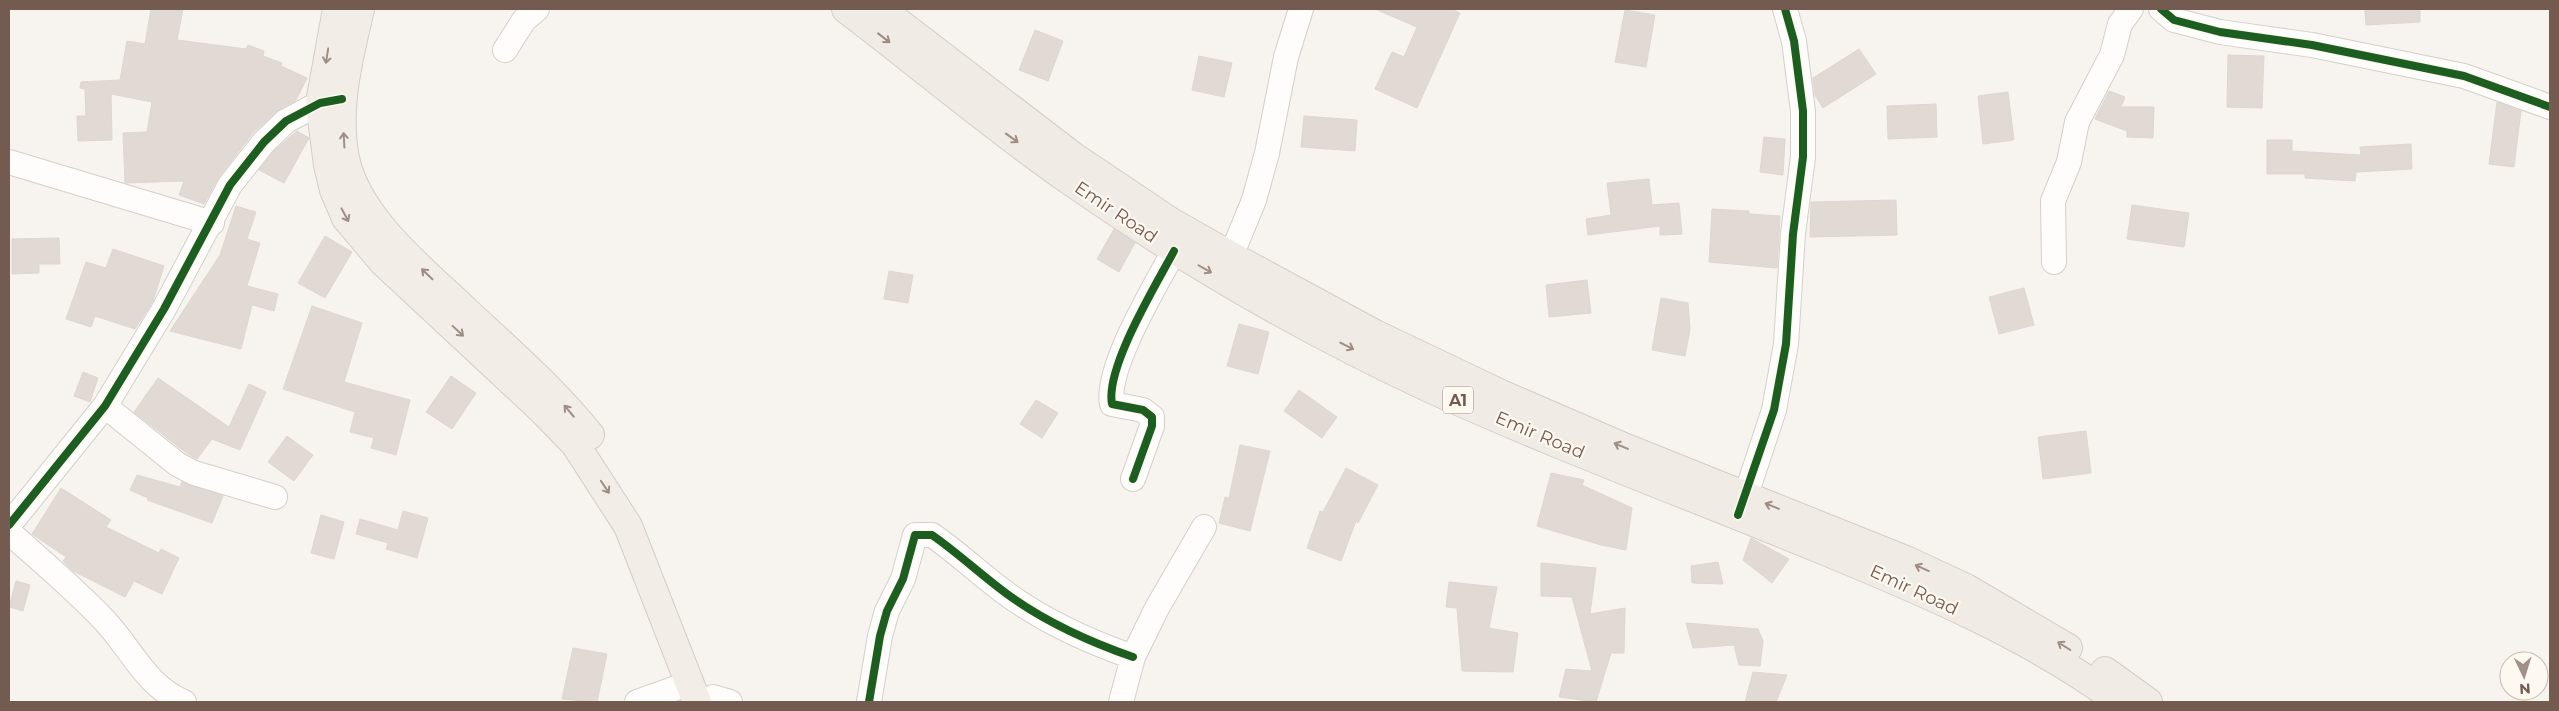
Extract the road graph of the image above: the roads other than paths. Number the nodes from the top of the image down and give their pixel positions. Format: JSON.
{"nodes":[{"id":1,"x":337,"y":9,"type":"edge"},
{"id":2,"x":360,"y":9,"type":"edge"},
{"id":3,"x":537,"y":9,"type":"edge"},
{"id":4,"x":846,"y":9,"type":"edge"},
{"id":5,"x":881,"y":9,"type":"edge"},
{"id":6,"x":1301,"y":9,"type":"edge"},
{"id":7,"x":1785,"y":9,"type":"edge"},
{"id":8,"x":2131,"y":9,"type":"edge"},
{"id":9,"x":2161,"y":9,"type":"edge"},
{"id":10,"x":505,"y":50,"type":"dead end"},
{"id":11,"x":331,"y":101,"type":"junction"},
{"id":12,"x":2550,"y":107,"type":"edge"},
{"id":13,"x":9,"y":162,"type":"edge"},
{"id":14,"x":212,"y":223,"type":"junction"},
{"id":15,"x":1174,"y":251,"type":"junction"},
{"id":16,"x":1231,"y":256,"type":"junction"},
{"id":17,"x":2054,"y":262,"type":"dead end"},
{"id":18,"x":105,"y":406,"type":"junction"},
{"id":19,"x":1133,"y":479,"type":"dead end"},
{"id":20,"x":275,"y":497,"type":"dead end"},
{"id":21,"x":1742,"y":506,"type":"junction"},
{"id":22,"x":9,"y":525,"type":"edge"},
{"id":23,"x":1204,"y":527,"type":"dead end"},
{"id":24,"x":9,"y":532,"type":"edge"},
{"id":25,"x":1133,"y":657,"type":"junction"},
{"id":26,"x":709,"y":697,"type":"edge"},
{"id":27,"x":184,"y":702,"type":"edge"},
{"id":28,"x":637,"y":702,"type":"edge"},
{"id":29,"x":869,"y":702,"type":"edge"},
{"id":30,"x":1121,"y":702,"type":"edge"},
{"id":31,"x":2119,"y":702,"type":"edge"},
{"id":32,"x":2148,"y":702,"type":"edge"}],
"edges":[{"from":1,"to":11,"type":"main road","one_way":true},
{"from":2,"to":11,"type":"main road"},
{"from":3,"to":10,"type":"street"},
{"from":4,"to":15,"type":"highway","name":"Emir Road","number":"A1","one_way":true},
{"from":5,"to":16,"type":"highway","name":"Emir Road","number":"A1"},
{"from":6,"to":16,"type":"street"},
{"from":7,"to":21,"type":"street"},
{"from":8,"to":17,"type":"street"},
{"from":9,"to":12,"type":"street"},
{"from":11,"to":14,"type":"street"},
{"from":11,"to":26,"type":"main road"},
{"from":13,"to":14,"type":"street"},
{"from":14,"to":18,"type":"street"},
{"from":15,"to":19,"type":"street"},
{"from":15,"to":21,"type":"highway","name":"Emir Road","number":"A1","one_way":true},
{"from":21,"to":16,"type":"highway","name":"Emir Road","number":"A1","one_way":true},
{"from":18,"to":20,"type":"street"},
{"from":18,"to":22,"type":"street"},
{"from":21,"to":31,"type":"highway","name":"Emir Road","number":"A1"},
{"from":32,"to":21,"type":"highway","name":"Emir Road","number":"A1","one_way":true},
{"from":23,"to":25,"type":"street"},
{"from":24,"to":27,"type":"street"},
{"from":25,"to":29,"type":"street"},
{"from":25,"to":30,"type":"street"},
{"from":26,"to":28,"type":"street"}]}
